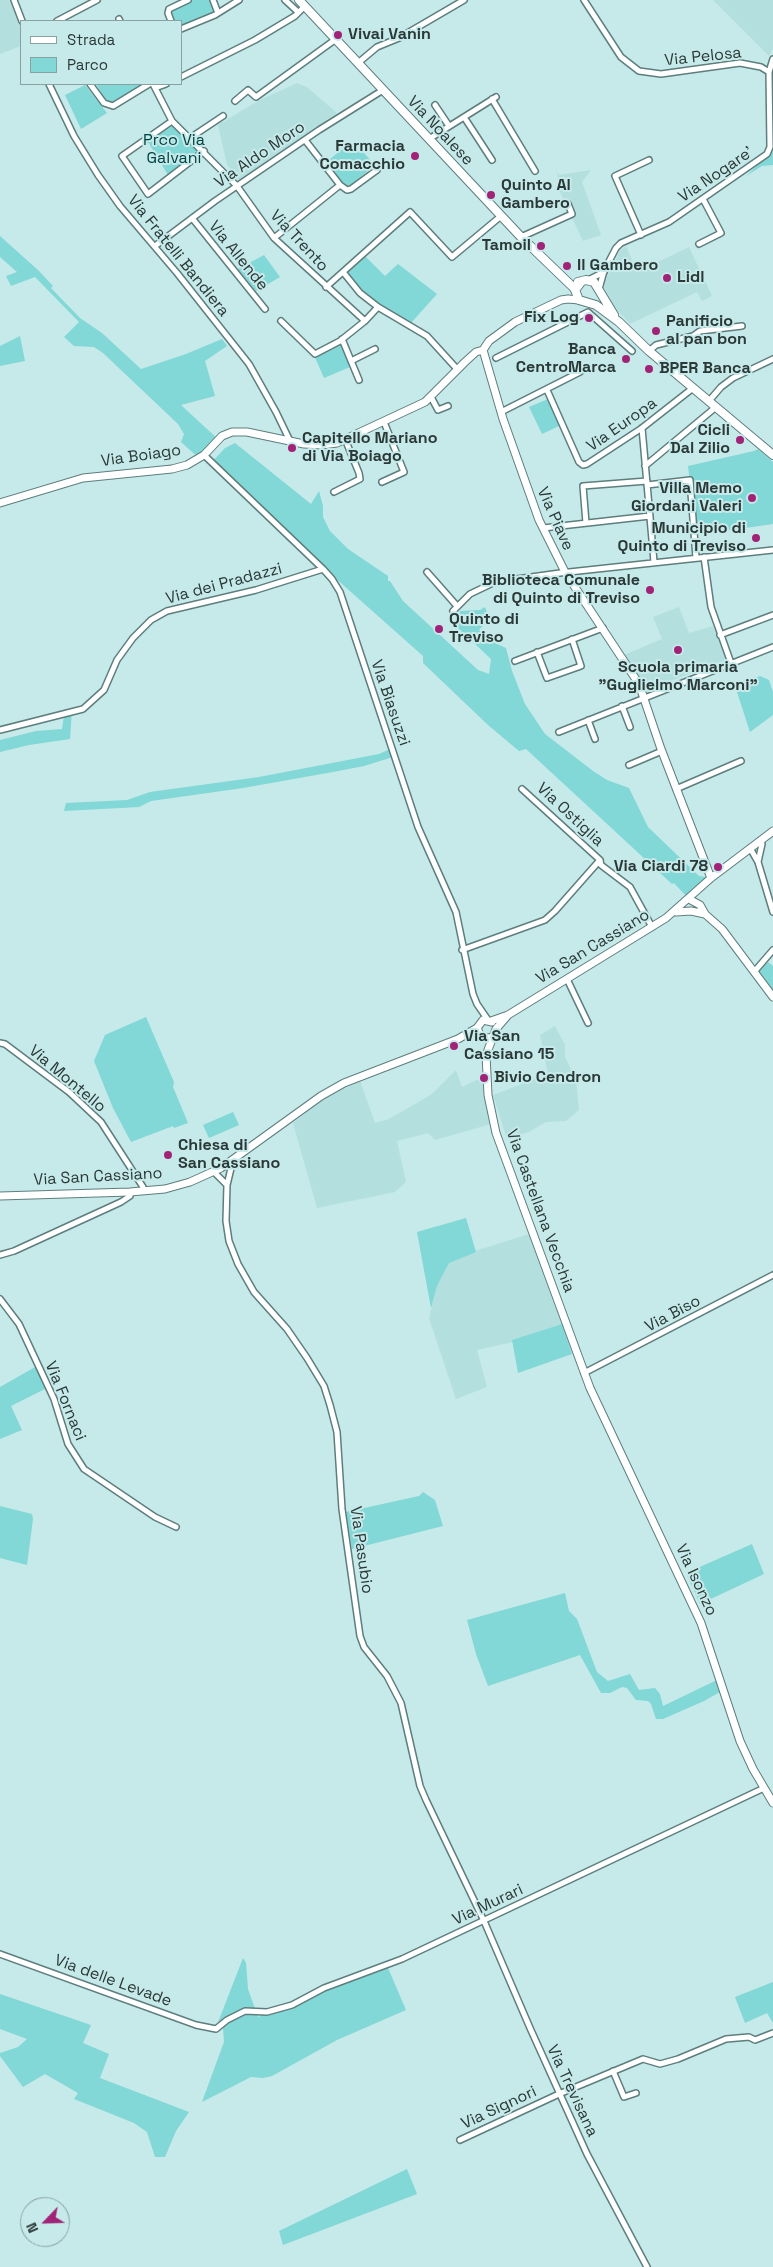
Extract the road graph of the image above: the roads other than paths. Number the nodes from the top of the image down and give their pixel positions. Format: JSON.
{"nodes":[{"id":1,"x":14,"y":0,"type":"edge"},
{"id":2,"x":97,"y":0,"type":"edge"},
{"id":3,"x":188,"y":0,"type":"edge"},
{"id":4,"x":213,"y":0,"type":"edge"},
{"id":5,"x":239,"y":0,"type":"edge"},
{"id":6,"x":285,"y":0,"type":"edge"},
{"id":7,"x":299,"y":0,"type":"edge"},
{"id":8,"x":464,"y":0,"type":"edge"},
{"id":9,"x":584,"y":0,"type":"edge"},
{"id":10,"x":305,"y":6,"type":"junction"},
{"id":11,"x":298,"y":12,"type":"junction"},
{"id":12,"x":218,"y":13,"type":"junction"},
{"id":13,"x":22,"y":20,"type":"edge"},
{"id":14,"x":61,"y":20,"type":"edge"},
{"id":15,"x":171,"y":20,"type":"edge"},
{"id":16,"x":182,"y":29,"type":"edge"},
{"id":17,"x":336,"y":39,"type":"junction"},
{"id":18,"x":773,"y":59,"type":"edge"},
{"id":19,"x":358,"y":63,"type":"junction"},
{"id":20,"x":769,"y":72,"type":"junction"},
{"id":21,"x":182,"y":76,"type":"edge"},
{"id":22,"x":48,"y":85,"type":"edge"},
{"id":23,"x":91,"y":85,"type":"edge"},
{"id":24,"x":152,"y":85,"type":"edge"},
{"id":25,"x":383,"y":90,"type":"junction"},
{"id":26,"x":235,"y":101,"type":"dead end"},
{"id":27,"x":435,"y":106,"type":"dead end"},
{"id":28,"x":223,"y":116,"type":"dead end"},
{"id":29,"x":464,"y":117,"type":"junction"},
{"id":30,"x":172,"y":120,"type":"junction"},
{"id":31,"x":450,"y":126,"type":"junction"},
{"id":32,"x":190,"y":138,"type":"junction"},
{"id":33,"x":429,"y":139,"type":"junction"},
{"id":34,"x":305,"y":140,"type":"junction"},
{"id":35,"x":204,"y":151,"type":"junction"},
{"id":36,"x":492,"y":160,"type":"dead end"},
{"id":37,"x":649,"y":160,"type":"dead end"},
{"id":38,"x":377,"y":170,"type":"dead end"},
{"id":39,"x":535,"y":171,"type":"dead end"},
{"id":40,"x":340,"y":185,"type":"junction"},
{"id":41,"x":237,"y":186,"type":"junction"},
{"id":42,"x":703,"y":199,"type":"junction"},
{"id":43,"x":568,"y":204,"type":"dead end"},
{"id":44,"x":501,"y":216,"type":"junction"},
{"id":45,"x":192,"y":218,"type":"junction"},
{"id":46,"x":641,"y":235,"type":"junction"},
{"id":47,"x":520,"y":237,"type":"junction"},
{"id":48,"x":274,"y":238,"type":"junction"},
{"id":49,"x":700,"y":244,"type":"dead end"},
{"id":50,"x":155,"y":246,"type":"junction"},
{"id":51,"x":604,"y":271,"type":"junction"},
{"id":52,"x":343,"y":272,"type":"junction"},
{"id":53,"x":585,"y":280,"type":"junction"},
{"id":54,"x":566,"y":282,"type":"junction"},
{"id":55,"x":326,"y":287,"type":"junction"},
{"id":56,"x":599,"y":290,"type":"junction"},
{"id":57,"x":573,"y":291,"type":"junction"},
{"id":58,"x":562,"y":300,"type":"junction"},
{"id":59,"x":579,"y":300,"type":"junction"},
{"id":60,"x":589,"y":303,"type":"junction"},
{"id":61,"x":378,"y":307,"type":"junction"},
{"id":62,"x":265,"y":309,"type":"dead end"},
{"id":63,"x":281,"y":321,"type":"dead end"},
{"id":64,"x":365,"y":321,"type":"junction"},
{"id":65,"x":619,"y":322,"type":"junction"},
{"id":66,"x":742,"y":326,"type":"dead end"},
{"id":67,"x":342,"y":339,"type":"junction"},
{"id":68,"x":375,"y":349,"type":"dead end"},
{"id":69,"x":483,"y":350,"type":"junction"},
{"id":70,"x":632,"y":351,"type":"dead end"},
{"id":71,"x":649,"y":351,"type":"junction"},
{"id":72,"x":496,"y":358,"type":"dead end"},
{"id":73,"x":773,"y":359,"type":"edge"},
{"id":74,"x":351,"y":361,"type":"junction"},
{"id":75,"x":457,"y":369,"type":"junction"},
{"id":76,"x":580,"y":372,"type":"dead end"},
{"id":77,"x":359,"y":380,"type":"dead end"},
{"id":78,"x":693,"y":388,"type":"junction"},
{"id":79,"x":547,"y":390,"type":"junction"},
{"id":80,"x":431,"y":397,"type":"junction"},
{"id":81,"x":709,"y":401,"type":"junction"},
{"id":82,"x":448,"y":406,"type":"dead end"},
{"id":83,"x":716,"y":407,"type":"junction"},
{"id":84,"x":501,"y":412,"type":"junction"},
{"id":85,"x":384,"y":422,"type":"junction"},
{"id":86,"x":642,"y":428,"type":"junction"},
{"id":87,"x":345,"y":439,"type":"junction"},
{"id":88,"x":290,"y":442,"type":"junction"},
{"id":89,"x":771,"y":452,"type":"edge"},
{"id":90,"x":204,"y":455,"type":"junction"},
{"id":91,"x":646,"y":466,"type":"junction"},
{"id":92,"x":382,"y":482,"type":"dead end"},
{"id":93,"x":647,"y":483,"type":"junction"},
{"id":94,"x":334,"y":492,"type":"dead end"},
{"id":95,"x":0,"y":504,"type":"edge"},
{"id":96,"x":650,"y":516,"type":"junction"},
{"id":97,"x":586,"y":523,"type":"junction"},
{"id":98,"x":543,"y":528,"type":"junction"},
{"id":99,"x":773,"y":550,"type":"edge"},
{"id":100,"x":704,"y":557,"type":"junction"},
{"id":101,"x":696,"y":558,"type":"junction"},
{"id":102,"x":654,"y":562,"type":"junction"},
{"id":103,"x":323,"y":569,"type":"junction"},
{"id":104,"x":427,"y":572,"type":"dead end"},
{"id":105,"x":565,"y":572,"type":"junction"},
{"id":106,"x":773,"y":615,"type":"edge"},
{"id":107,"x":603,"y":628,"type":"junction"},
{"id":108,"x":720,"y":635,"type":"junction"},
{"id":109,"x":572,"y":639,"type":"junction"},
{"id":110,"x":773,"y":647,"type":"edge"},
{"id":111,"x":537,"y":652,"type":"junction"},
{"id":112,"x":515,"y":661,"type":"dead end"},
{"id":113,"x":731,"y":664,"type":"junction"},
{"id":114,"x":644,"y":698,"type":"junction"},
{"id":115,"x":622,"y":706,"type":"junction"},
{"id":116,"x":588,"y":720,"type":"junction"},
{"id":117,"x":630,"y":727,"type":"dead end"},
{"id":118,"x":0,"y":730,"type":"edge"},
{"id":119,"x":558,"y":732,"type":"dead end"},
{"id":120,"x":595,"y":739,"type":"dead end"},
{"id":121,"x":662,"y":751,"type":"junction"},
{"id":122,"x":741,"y":761,"type":"dead end"},
{"id":123,"x":629,"y":765,"type":"dead end"},
{"id":124,"x":522,"y":788,"type":"dead end"},
{"id":125,"x":676,"y":789,"type":"junction"},
{"id":126,"x":773,"y":831,"type":"edge"},
{"id":127,"x":761,"y":840,"type":"junction"},
{"id":128,"x":750,"y":848,"type":"junction"},
{"id":129,"x":600,"y":860,"type":"junction"},
{"id":130,"x":758,"y":862,"type":"junction"},
{"id":131,"x":711,"y":878,"type":"junction"},
{"id":132,"x":699,"y":890,"type":"junction"},
{"id":133,"x":689,"y":899,"type":"junction"},
{"id":134,"x":698,"y":908,"type":"junction"},
{"id":135,"x":674,"y":912,"type":"junction"},
{"id":136,"x":773,"y":912,"type":"edge"},
{"id":137,"x":652,"y":927,"type":"junction"},
{"id":138,"x":462,"y":950,"type":"junction"},
{"id":139,"x":773,"y":950,"type":"edge"},
{"id":140,"x":754,"y":972,"type":"junction"},
{"id":141,"x":567,"y":979,"type":"junction"},
{"id":142,"x":773,"y":997,"type":"edge"},
{"id":143,"x":477,"y":1004,"type":"junction"},
{"id":144,"x":508,"y":1015,"type":"junction"},
{"id":145,"x":489,"y":1020,"type":"junction"},
{"id":146,"x":588,"y":1023,"type":"dead end"},
{"id":147,"x":478,"y":1026,"type":"junction"},
{"id":148,"x":496,"y":1029,"type":"junction"},
{"id":149,"x":481,"y":1037,"type":"junction"},
{"id":150,"x":492,"y":1038,"type":"junction"},
{"id":151,"x":458,"y":1039,"type":"junction"},
{"id":152,"x":0,"y":1043,"type":"edge"},
{"id":153,"x":486,"y":1055,"type":"junction"},
{"id":154,"x":233,"y":1160,"type":"junction"},
{"id":155,"x":214,"y":1172,"type":"junction"},
{"id":156,"x":227,"y":1184,"type":"junction"},
{"id":157,"x":143,"y":1191,"type":"junction"},
{"id":158,"x":130,"y":1192,"type":"junction"},
{"id":159,"x":0,"y":1196,"type":"edge"},
{"id":160,"x":0,"y":1255,"type":"edge"},
{"id":161,"x":773,"y":1274,"type":"edge"},
{"id":162,"x":0,"y":1299,"type":"edge"},
{"id":163,"x":584,"y":1373,"type":"junction"},
{"id":164,"x":176,"y":1527,"type":"dead end"},
{"id":165,"x":764,"y":1788,"type":"junction"},
{"id":166,"x":773,"y":1803,"type":"edge"},
{"id":167,"x":484,"y":1921,"type":"junction"},
{"id":168,"x":0,"y":1954,"type":"edge"},
{"id":169,"x":219,"y":2027,"type":"joint"},
{"id":170,"x":773,"y":2033,"type":"edge"},
{"id":171,"x":613,"y":2071,"type":"junction"},
{"id":172,"x":636,"y":2093,"type":"dead end"},
{"id":173,"x":559,"y":2094,"type":"junction"},
{"id":174,"x":460,"y":2140,"type":"dead end"},
{"id":175,"x":647,"y":2267,"type":"edge"}],
"edges":[{"from":1,"to":13,"type":"street"},
{"from":2,"to":14,"type":"street"},
{"from":3,"to":15,"type":"street"},
{"from":4,"to":12,"type":"street"},
{"from":5,"to":12,"type":"street"},
{"from":6,"to":11,"type":"street"},
{"from":7,"to":10,"type":"main road","name":"Via Noalese"},
{"from":8,"to":19,"type":"street"},
{"from":9,"to":20,"type":"street","name":"Via Pelosa"},
{"from":10,"to":11,"type":"street"},
{"from":10,"to":17,"type":"main road","name":"Via Noalese"},
{"from":11,"to":21,"type":"street"},
{"from":12,"to":16,"type":"street"},
{"from":17,"to":19,"type":"main road","name":"Via Noalese"},
{"from":17,"to":26,"type":"street"},
{"from":18,"to":20,"type":"street","name":"Via Nogare'"},
{"from":19,"to":25,"type":"main road","name":"Via Noalese"},
{"from":20,"to":42,"type":"street","name":"Via Nogare'"},
{"from":22,"to":50,"type":"street","name":"Via Fratelli Bandiera"},
{"from":23,"to":24,"type":"street"},
{"from":24,"to":30,"type":"street","name":"Via Trento"},
{"from":25,"to":33,"type":"main road","name":"Via Noalese"},
{"from":25,"to":34,"type":"street","name":"Via Aldo Moro"},
{"from":27,"to":31,"type":"street"},
{"from":28,"to":32,"type":"street"},
{"from":29,"to":31,"type":"street"},
{"from":29,"to":36,"type":"street"},
{"from":29,"to":39,"type":"street"},
{"from":30,"to":32,"type":"street","name":"Via Trento"},
{"from":30,"to":35,"type":"street"},
{"from":31,"to":33,"type":"street"},
{"from":32,"to":35,"type":"street","name":"Via Trento"},
{"from":33,"to":44,"type":"main road","name":"Via Noalese"},
{"from":34,"to":40,"type":"street"},
{"from":34,"to":41,"type":"street","name":"Via Aldo Moro"},
{"from":35,"to":41,"type":"street","name":"Via Trento"},
{"from":37,"to":46,"type":"street"},
{"from":38,"to":40,"type":"street"},
{"from":40,"to":48,"type":"street"},
{"from":41,"to":45,"type":"street","name":"Via Aldo Moro"},
{"from":41,"to":48,"type":"street","name":"Via Trento"},
{"from":42,"to":46,"type":"street","name":"Via Nogare'"},
{"from":42,"to":49,"type":"street"},
{"from":43,"to":47,"type":"street"},
{"from":44,"to":47,"type":"main road","name":"Via Noalese"},
{"from":44,"to":52,"type":"street"},
{"from":45,"to":50,"type":"street","name":"Via Aldo Moro"},
{"from":45,"to":62,"type":"street","name":"Via Allende"},
{"from":46,"to":51,"type":"street","name":"Via Nogare'"},
{"from":47,"to":54,"type":"main road","name":"Via Noalese"},
{"from":48,"to":55,"type":"street","name":"Via Trento"},
{"from":50,"to":88,"type":"street","name":"Via Fratelli Bandiera"},
{"from":51,"to":53,"type":"street"},
{"from":51,"to":56,"type":"street","name":"Via Nogare'"},
{"from":52,"to":55,"type":"street"},
{"from":52,"to":61,"type":"street"},
{"from":53,"to":54,"type":"main road"},
{"from":53,"to":56,"type":"main road"},
{"from":53,"to":57,"type":"main road"},
{"from":54,"to":57,"type":"main road"},
{"from":55,"to":64,"type":"street","name":"Via Trento"},
{"from":56,"to":60,"type":"main road"},
{"from":56,"to":65,"type":"main road"},
{"from":57,"to":58,"type":"main road","name":"Via Boiago"},
{"from":57,"to":59,"type":"main road"},
{"from":58,"to":59,"type":"main road","name":"Via Boiago"},
{"from":58,"to":69,"type":"main road","name":"Via Boiago"},
{"from":59,"to":60,"type":"main road"},
{"from":60,"to":65,"type":"main road"},
{"from":61,"to":64,"type":"street"},
{"from":61,"to":75,"type":"street"},
{"from":63,"to":67,"type":"street"},
{"from":64,"to":67,"type":"street"},
{"from":65,"to":71,"type":"main road"},
{"from":66,"to":71,"type":"street"},
{"from":67,"to":74,"type":"street"},
{"from":68,"to":74,"type":"street"},
{"from":69,"to":75,"type":"main road","name":"Via Boiago"},
{"from":69,"to":84,"type":"main road","name":"Via Piave"},
{"from":70,"to":72,"type":"street"},
{"from":71,"to":78,"type":"main road"},
{"from":73,"to":81,"type":"street"},
{"from":74,"to":77,"type":"street"},
{"from":75,"to":80,"type":"main road","name":"Via Boiago"},
{"from":76,"to":79,"type":"street"},
{"from":78,"to":81,"type":"main road"},
{"from":78,"to":86,"type":"street","name":"Via Europa"},
{"from":79,"to":84,"type":"street"},
{"from":79,"to":86,"type":"street","name":"Via Europa"},
{"from":80,"to":82,"type":"street"},
{"from":80,"to":85,"type":"main road","name":"Via Boiago"},
{"from":81,"to":83,"type":"main road"},
{"from":83,"to":89,"type":"main road"},
{"from":83,"to":91,"type":"street"},
{"from":84,"to":98,"type":"main road","name":"Via Piave"},
{"from":85,"to":87,"type":"main road","name":"Via Boiago"},
{"from":85,"to":92,"type":"street"},
{"from":86,"to":91,"type":"street"},
{"from":87,"to":88,"type":"main road","name":"Via Boiago"},
{"from":87,"to":94,"type":"street"},
{"from":88,"to":90,"type":"main road","name":"Via Boiago"},
{"from":90,"to":95,"type":"main road","name":"Via Boiago"},
{"from":90,"to":103,"type":"street","name":"Via Biasuzzi"},
{"from":91,"to":93,"type":"street"},
{"from":93,"to":96,"type":"street"},
{"from":93,"to":97,"type":"street"},
{"from":93,"to":101,"type":"street"},
{"from":96,"to":97,"type":"street"},
{"from":96,"to":102,"type":"street"},
{"from":97,"to":98,"type":"street"},
{"from":98,"to":105,"type":"main road","name":"Via Piave"},
{"from":99,"to":100,"type":"street"},
{"from":100,"to":101,"type":"street"},
{"from":100,"to":108,"type":"street"},
{"from":101,"to":102,"type":"street"},
{"from":102,"to":105,"type":"street"},
{"from":103,"to":118,"type":"street","name":"Via dei Pradazzi"},
{"from":103,"to":138,"type":"street","name":"Via Biasuzzi"},
{"from":104,"to":105,"type":"street"},
{"from":105,"to":107,"type":"main road","name":"Via Piave"},
{"from":106,"to":108,"type":"street"},
{"from":107,"to":109,"type":"street"},
{"from":107,"to":114,"type":"main road","name":"Via Piave"},
{"from":108,"to":113,"type":"street"},
{"from":109,"to":111,"type":"street"},
{"from":109,"to":111,"type":"street"},
{"from":110,"to":113,"type":"street"},
{"from":111,"to":112,"type":"street"},
{"from":113,"to":114,"type":"street"},
{"from":114,"to":115,"type":"street"},
{"from":114,"to":121,"type":"main road","name":"Via Piave"},
{"from":115,"to":116,"type":"street"},
{"from":115,"to":117,"type":"street"},
{"from":116,"to":119,"type":"street"},
{"from":116,"to":120,"type":"street"},
{"from":121,"to":123,"type":"street"},
{"from":121,"to":125,"type":"main road","name":"Via Piave"},
{"from":122,"to":125,"type":"street"},
{"from":124,"to":129,"type":"street","name":"Via Ostiglia"},
{"from":125,"to":131,"type":"main road","name":"Via Piave"},
{"from":126,"to":127,"type":"main road","name":"Via San Cassiano"},
{"from":127,"to":128,"type":"main road","name":"Via San Cassiano"},
{"from":127,"to":130,"type":"street"},
{"from":128,"to":130,"type":"street"},
{"from":128,"to":131,"type":"main road","name":"Via San Cassiano"},
{"from":129,"to":137,"type":"street","name":"Via Ostiglia"},
{"from":129,"to":138,"type":"street","name":"Via Ostiglia"},
{"from":130,"to":136,"type":"street"},
{"from":131,"to":132,"type":"main road","name":"Via San Cassiano"},
{"from":132,"to":133,"type":"main road","name":"Via San Cassiano"},
{"from":132,"to":134,"type":"main road"},
{"from":133,"to":134,"type":"main road"},
{"from":133,"to":135,"type":"main road","name":"Via San Cassiano"},
{"from":134,"to":135,"type":"main road"},
{"from":134,"to":140,"type":"main road"},
{"from":135,"to":137,"type":"main road","name":"Via San Cassiano"},
{"from":137,"to":141,"type":"main road","name":"Via San Cassiano"},
{"from":138,"to":143,"type":"street","name":"Via Biasuzzi"},
{"from":139,"to":140,"type":"street"},
{"from":140,"to":142,"type":"main road"},
{"from":141,"to":144,"type":"main road","name":"Via San Cassiano"},
{"from":141,"to":146,"type":"street"},
{"from":143,"to":145,"type":"street","name":"Via Biasuzzi"},
{"from":143,"to":147,"type":"street","name":"Via Biasuzzi"},
{"from":144,"to":145,"type":"main road","name":"Via San Cassiano"},
{"from":144,"to":148,"type":"main road","name":"Via San Cassiano"},
{"from":145,"to":147,"type":"main road"},
{"from":145,"to":148,"type":"main road"},
{"from":147,"to":149,"type":"main road"},
{"from":147,"to":151,"type":"main road","name":"Via San Cassiano"},
{"from":148,"to":150,"type":"main road"},
{"from":149,"to":150,"type":"main road"},
{"from":149,"to":151,"type":"main road","name":"Via San Cassiano"},
{"from":149,"to":153,"type":"main road","name":"Via Castellana Vecchia"},
{"from":150,"to":153,"type":"main road","name":"Via Castellana Vecchia"},
{"from":151,"to":154,"type":"main road","name":"Via San Cassiano"},
{"from":152,"to":157,"type":"street","name":"Via Montello"},
{"from":153,"to":163,"type":"main road","name":"Via Castellana Vecchia"},
{"from":154,"to":155,"type":"main road","name":"Via San Cassiano"},
{"from":154,"to":156,"type":"street","name":"Via Pasubio"},
{"from":155,"to":156,"type":"street"},
{"from":155,"to":157,"type":"main road","name":"Via San Cassiano"},
{"from":156,"to":167,"type":"street","name":"Via Pasubio"},
{"from":157,"to":158,"type":"main road","name":"Via San Cassiano"},
{"from":158,"to":159,"type":"main road","name":"Via San Cassiano"},
{"from":158,"to":160,"type":"street"},
{"from":161,"to":163,"type":"street","name":"Via Biso"},
{"from":162,"to":164,"type":"street","name":"Via Fornaci"},
{"from":163,"to":165,"type":"main road","name":"Via Isonzo"},
{"from":165,"to":166,"type":"main road","name":"Via Isonzo"},
{"from":165,"to":167,"type":"street","name":"Via Murari"},
{"from":167,"to":169,"type":"street","name":"Via Murari"},
{"from":167,"to":173,"type":"street","name":"Via Trevisana"},
{"from":168,"to":169,"type":"street","name":"Via delle Levade"},
{"from":170,"to":171,"type":"street","name":"Via Signori"},
{"from":171,"to":172,"type":"street"},
{"from":171,"to":173,"type":"street","name":"Via Signori"},
{"from":173,"to":174,"type":"street","name":"Via Signori"},
{"from":173,"to":175,"type":"street","name":"Via Trevisana"}]}
